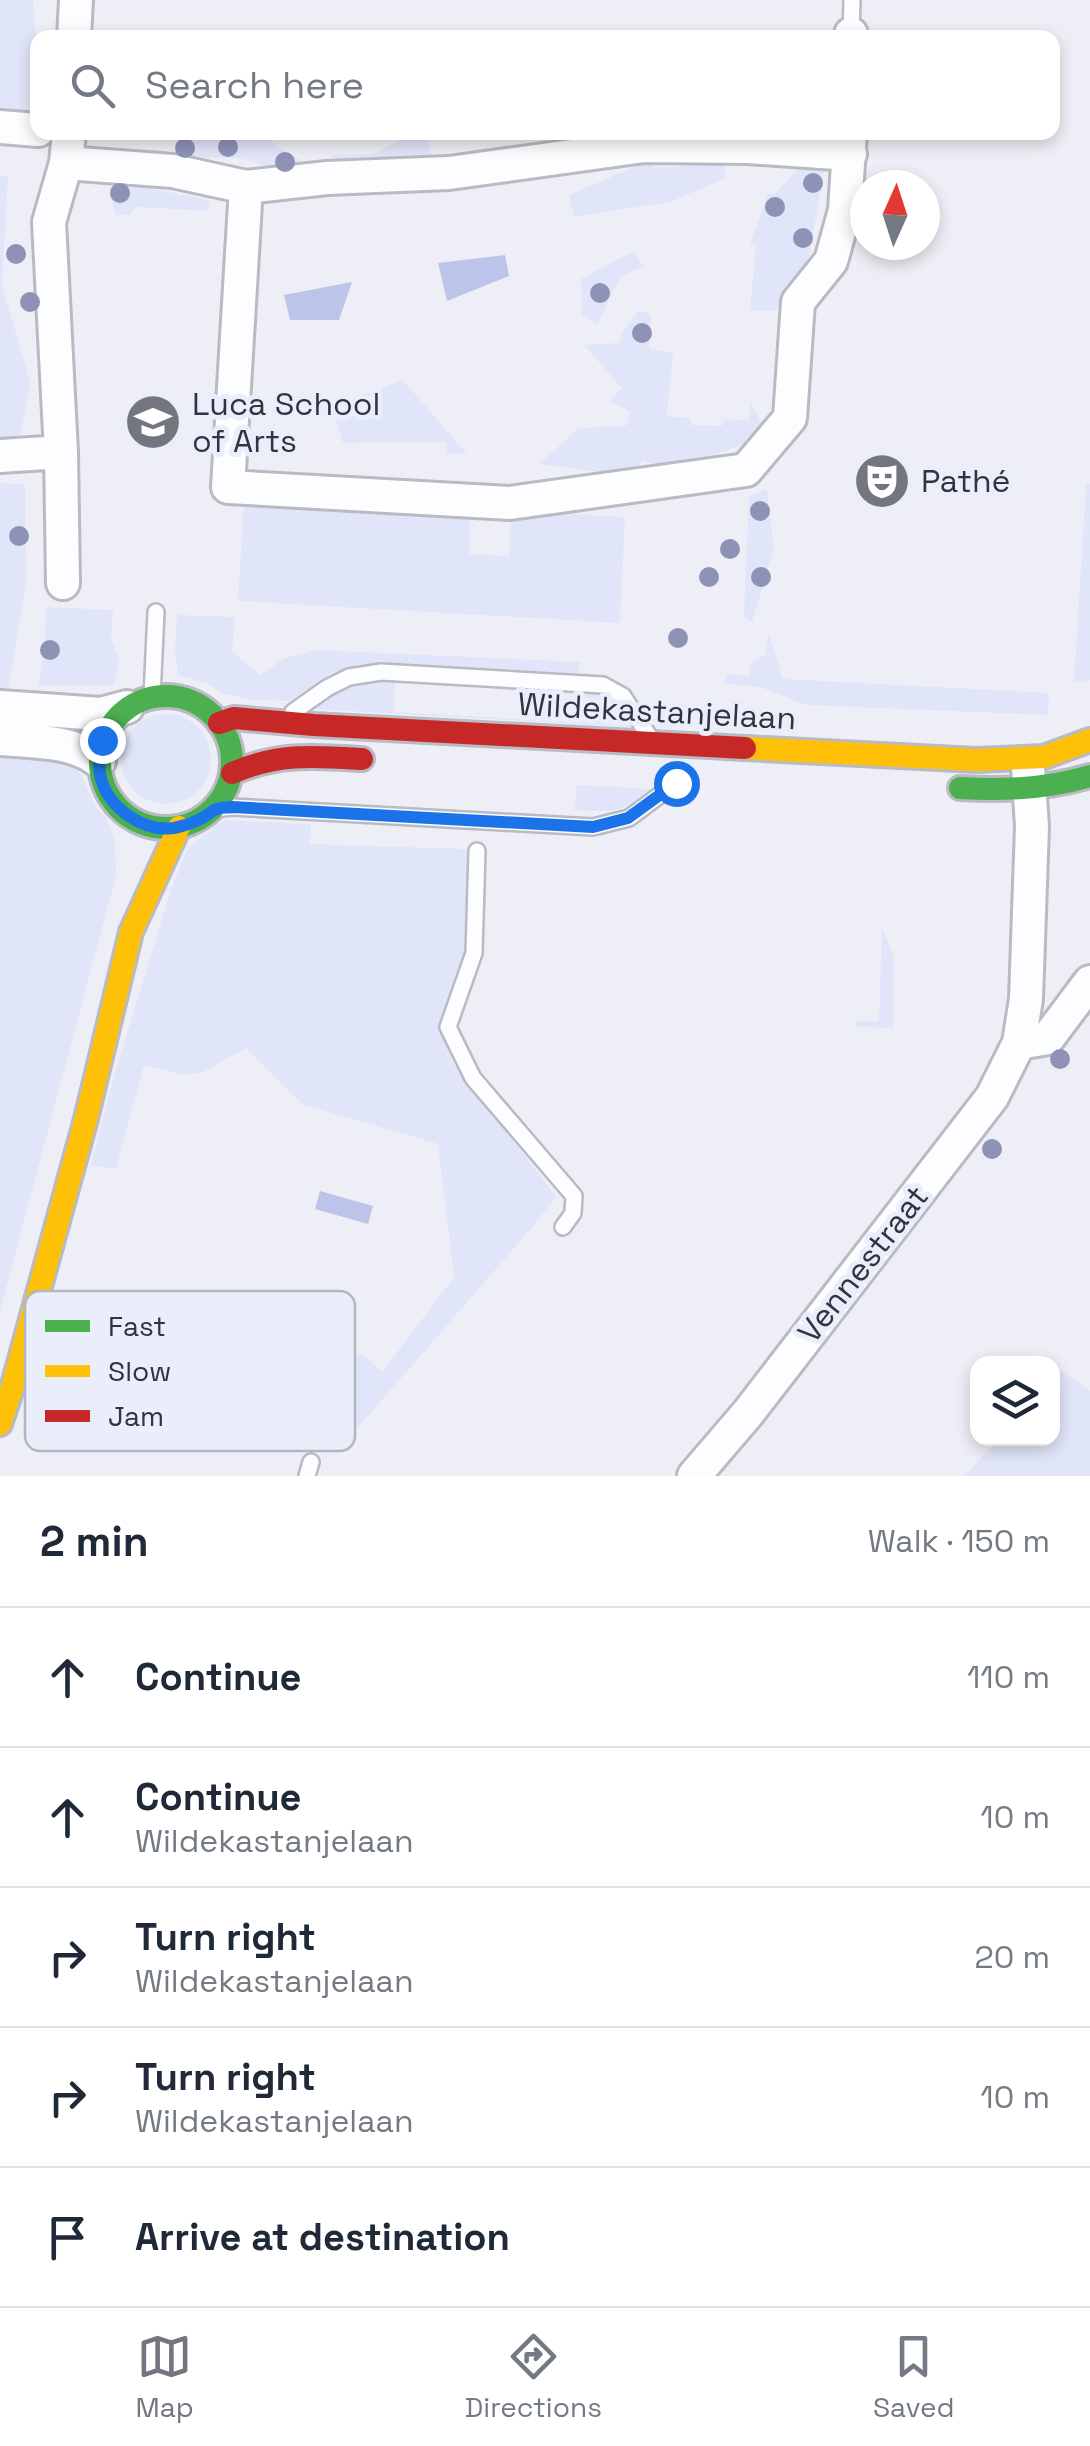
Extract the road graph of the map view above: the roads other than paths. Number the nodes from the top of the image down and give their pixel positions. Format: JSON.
{"nodes":[{"id":1,"x":76,"y":0,"type":"edge"},
{"id":2,"x":852,"y":0,"type":"edge"},
{"id":3,"x":74,"y":30,"type":"edge"},
{"id":4,"x":851,"y":30,"type":"edge"},
{"id":5,"x":0,"y":128,"type":"edge"},
{"id":6,"x":30,"y":130,"type":"edge"},
{"id":7,"x":850,"y":144,"type":"edge"},
{"id":8,"x":67,"y":148,"type":"edge"},
{"id":9,"x":246,"y":187,"type":"junction"},
{"id":10,"x":61,"y":452,"type":"junction"},
{"id":11,"x":0,"y":456,"type":"edge"},
{"id":12,"x":63,"y":583,"type":"dead end"},
{"id":13,"x":156,"y":612,"type":"dead end"},
{"id":14,"x":140,"y":702,"type":"junction"},
{"id":15,"x":0,"y":706,"type":"edge"},
{"id":16,"x":283,"y":722,"type":"junction"},
{"id":17,"x":219,"y":723,"type":"junction"},
{"id":18,"x":0,"y":739,"type":"edge"},
{"id":19,"x":1090,"y":740,"type":"edge"},
{"id":20,"x":654,"y":744,"type":"junction"},
{"id":21,"x":383,"y":760,"type":"dead end"},
{"id":22,"x":99,"y":761,"type":"junction"},
{"id":23,"x":232,"y":773,"type":"junction"},
{"id":24,"x":671,"y":773,"type":"joint"},
{"id":25,"x":1029,"y":774,"type":"junction"},
{"id":26,"x":706,"y":775,"type":"dead end"},
{"id":27,"x":1090,"y":776,"type":"edge"},
{"id":28,"x":946,"y":788,"type":"dead end"},
{"id":29,"x":214,"y":809,"type":"junction"},
{"id":30,"x":125,"y":814,"type":"junction"},
{"id":31,"x":180,"y":827,"type":"junction"},
{"id":32,"x":132,"y":849,"type":"dead end"},
{"id":33,"x":478,"y":851,"type":"dead end"},
{"id":34,"x":132,"y":881,"type":"dead end"},
{"id":35,"x":131,"y":932,"type":"junction"},
{"id":36,"x":1090,"y":982,"type":"edge"},
{"id":37,"x":1019,"y":1042,"type":"junction"},
{"id":38,"x":563,"y":1227,"type":"dead end"},
{"id":39,"x":39,"y":1291,"type":"edge"},
{"id":40,"x":25,"y":1341,"type":"edge"},
{"id":41,"x":0,"y":1424,"type":"edge"},
{"id":42,"x":694,"y":1476,"type":"edge"}],
"edges":[{"from":1,"to":3,"type":"street"},
{"from":2,"to":4,"type":"lane"},
{"from":5,"to":6,"type":"street"},
{"from":7,"to":9,"type":"street"},
{"from":7,"to":9,"type":"street"},
{"from":8,"to":9,"type":"street"},
{"from":8,"to":10,"type":"street"},
{"from":10,"to":11,"type":"street"},
{"from":10,"to":12,"type":"street"},
{"from":13,"to":14,"type":"lane"},
{"from":14,"to":15,"type":"street"},
{"from":14,"to":17,"type":"street"},
{"from":14,"to":22,"type":"street"},
{"from":16,"to":17,"type":"street","name":"Wildekastanjelaan"},
{"from":16,"to":20,"type":"street","name":"Wildekastanjelaan"},
{"from":16,"to":20,"type":"lane"},
{"from":17,"to":23,"type":"street"},
{"from":18,"to":22,"type":"street"},
{"from":19,"to":25,"type":"street","name":"Wildekastanjelaan"},
{"from":20,"to":25,"type":"street","name":"Wildekastanjelaan"},
{"from":21,"to":23,"type":"street"},
{"from":22,"to":30,"type":"street"},
{"from":23,"to":29,"type":"street"},
{"from":24,"to":26,"type":"street","name":"Wildekastanjelaan"},
{"from":24,"to":29,"type":"lane"},
{"from":25,"to":27,"type":"street","name":"Wildekastanjelaan"},
{"from":25,"to":28,"type":"street","name":"Wildekastanjelaan"},
{"from":25,"to":37,"type":"street","name":"Vennestraat"},
{"from":29,"to":31,"type":"street"},
{"from":30,"to":31,"type":"street"},
{"from":30,"to":32,"type":"street"},
{"from":31,"to":35,"type":"street"},
{"from":33,"to":38,"type":"lane"},
{"from":34,"to":35,"type":"street"},
{"from":35,"to":39,"type":"street"},
{"from":36,"to":37,"type":"street"},
{"from":37,"to":42,"type":"street","name":"Vennestraat"},
{"from":40,"to":41,"type":"street"}]}
